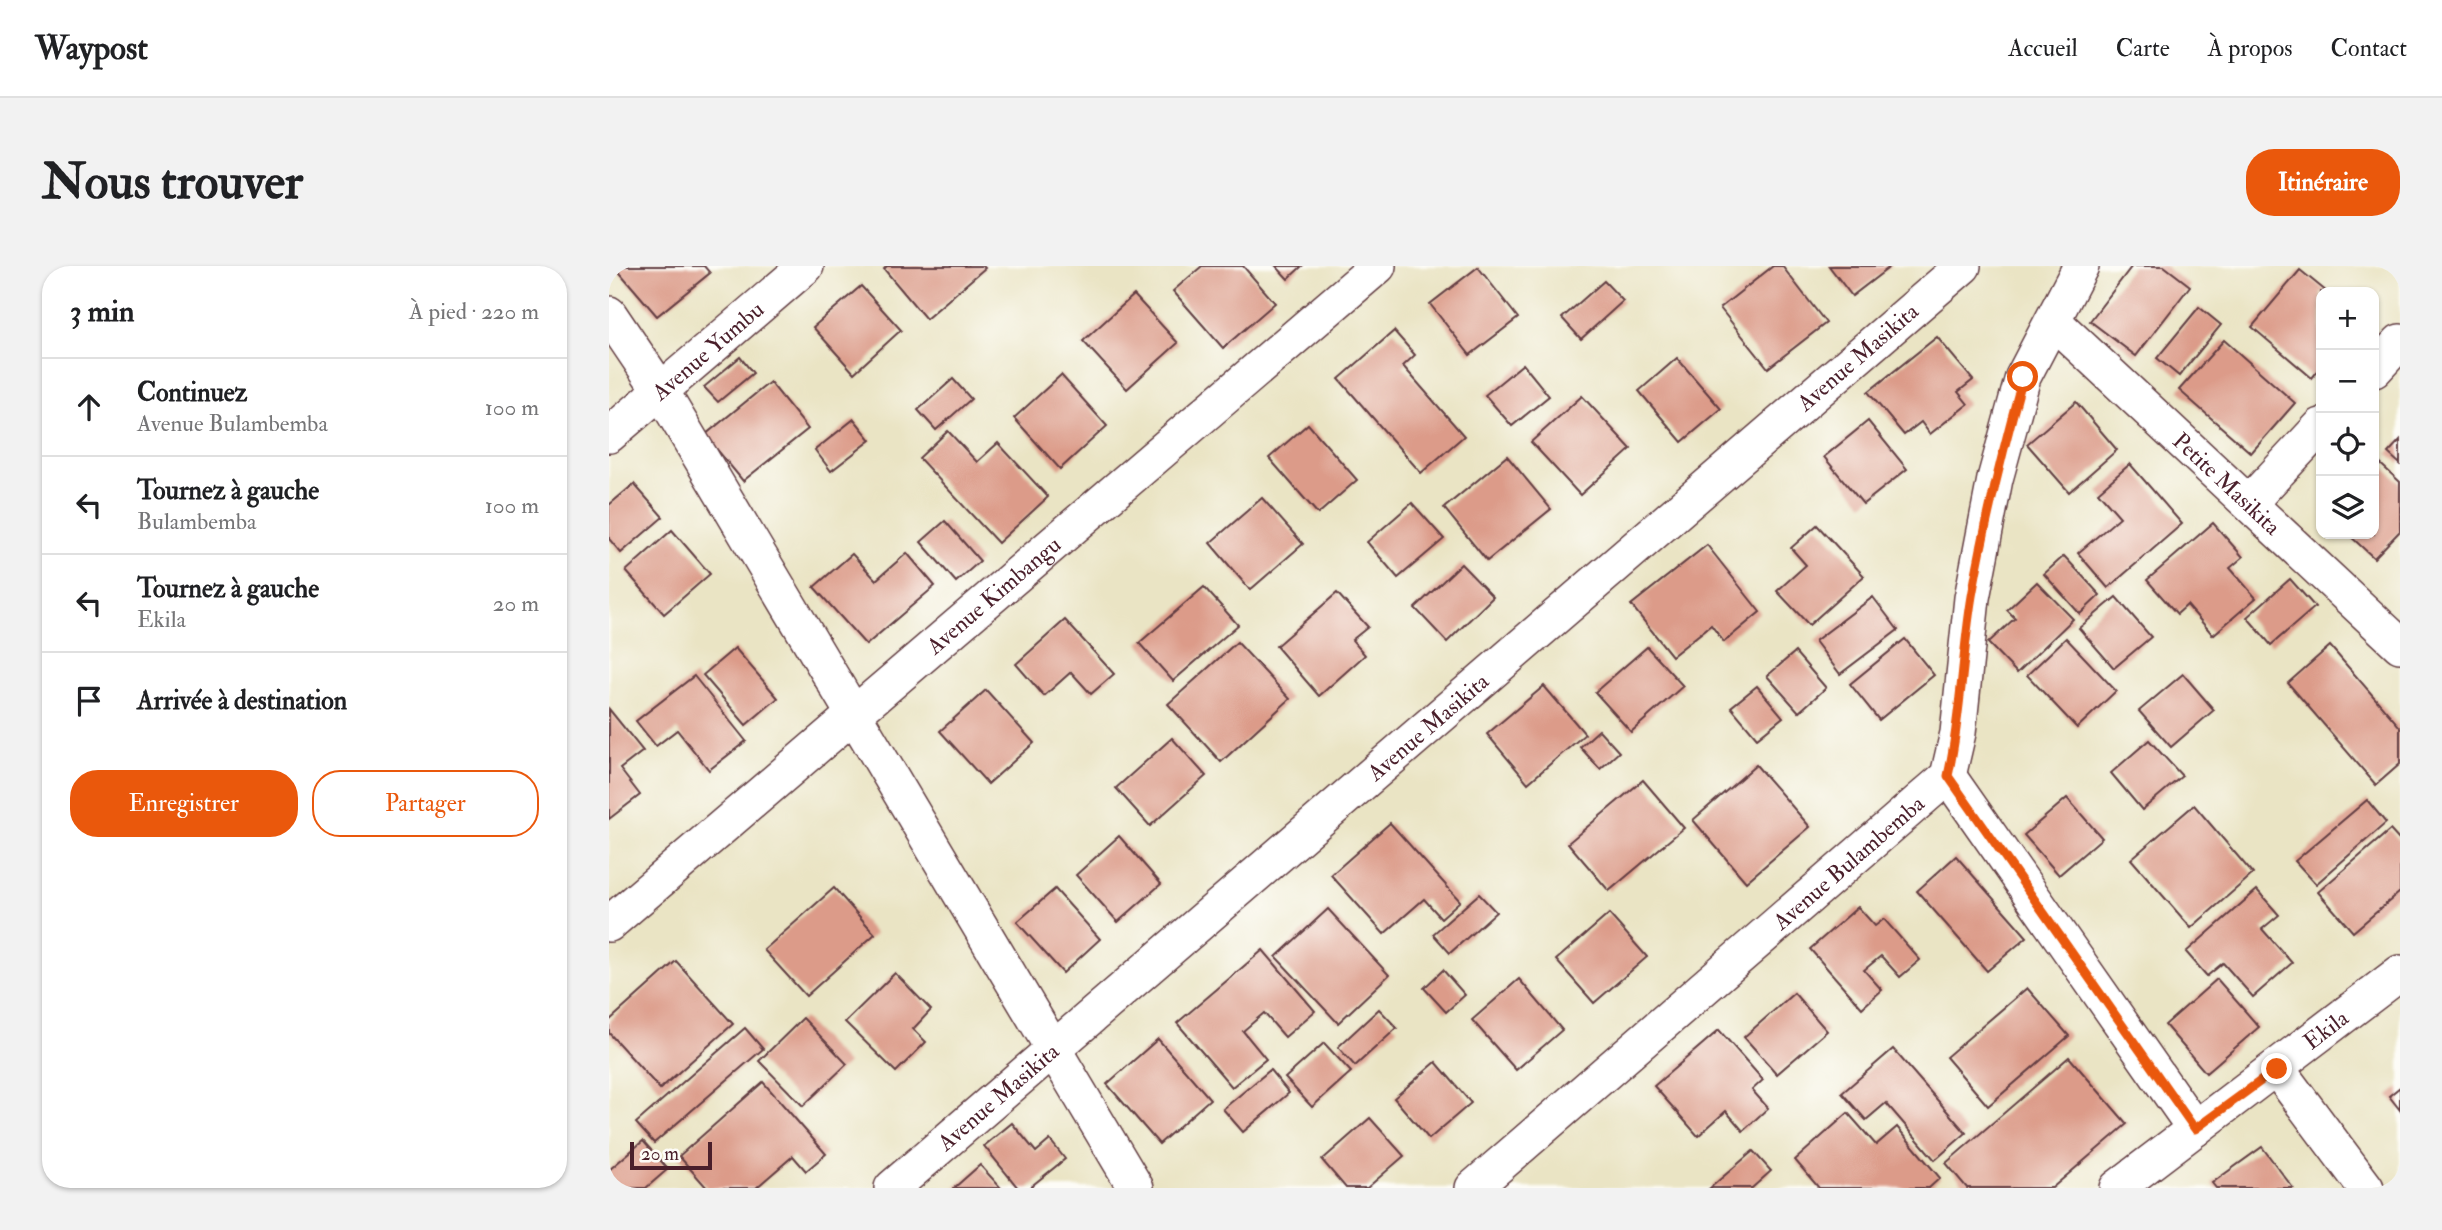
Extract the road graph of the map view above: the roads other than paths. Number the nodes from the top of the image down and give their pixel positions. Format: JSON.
{"nodes":[{"id":1,"x":806,"y":266,"type":"edge"},
{"id":2,"x":1378,"y":266,"type":"edge"},
{"id":3,"x":1963,"y":266,"type":"edge"},
{"id":4,"x":2081,"y":266,"type":"edge"},
{"id":5,"x":609,"y":314,"type":"edge"},
{"id":6,"x":2053,"y":321,"type":"junction"},
{"id":7,"x":2400,"y":342,"type":"edge"},
{"id":8,"x":2379,"y":365,"type":"edge"},
{"id":9,"x":661,"y":391,"type":"junction"},
{"id":10,"x":2316,"y":431,"type":"edge"},
{"id":11,"x":609,"y":435,"type":"edge"},
{"id":12,"x":2249,"y":503,"type":"junction"},
{"id":13,"x":2400,"y":645,"type":"edge"},
{"id":14,"x":853,"y":716,"type":"junction"},
{"id":15,"x":1948,"y":776,"type":"junction"},
{"id":16,"x":609,"y":924,"type":"edge"},
{"id":17,"x":2400,"y":974,"type":"edge"},
{"id":18,"x":1052,"y":1051,"type":"junction"},
{"id":19,"x":2277,"y":1069,"type":"junction"},
{"id":20,"x":2195,"y":1129,"type":"junction"},
{"id":21,"x":892,"y":1188,"type":"edge"},
{"id":22,"x":1136,"y":1188,"type":"edge"},
{"id":23,"x":1473,"y":1188,"type":"edge"},
{"id":24,"x":2117,"y":1188,"type":"edge"},
{"id":25,"x":2365,"y":1188,"type":"edge"}],
"edges":[{"from":1,"to":9,"type":"street","name":"Avenue Yumbu"},
{"from":2,"to":14,"type":"street","name":"Avenue Kimbangu"},
{"from":3,"to":18,"type":"street","name":"Avenue Masikita"},
{"from":4,"to":6,"type":"street"},
{"from":5,"to":9,"type":"street"},
{"from":6,"to":12,"type":"street","name":"Petite Masikita"},
{"from":6,"to":15,"type":"street"},
{"from":7,"to":8,"type":"street"},
{"from":9,"to":11,"type":"street","name":"Avenue Yumbu"},
{"from":9,"to":14,"type":"street"},
{"from":10,"to":12,"type":"street"},
{"from":12,"to":13,"type":"street","name":"Petite Masikita"},
{"from":14,"to":16,"type":"street","name":"Avenue Kimbangu"},
{"from":14,"to":18,"type":"street"},
{"from":15,"to":20,"type":"street"},
{"from":15,"to":23,"type":"street","name":"Avenue Bulambemba"},
{"from":17,"to":19,"type":"street","name":"Ekila"},
{"from":18,"to":21,"type":"street","name":"Avenue Masikita"},
{"from":18,"to":22,"type":"street"},
{"from":19,"to":20,"type":"street","name":"Ekila"},
{"from":19,"to":25,"type":"street"},
{"from":20,"to":24,"type":"street","name":"Ekila"}]}
